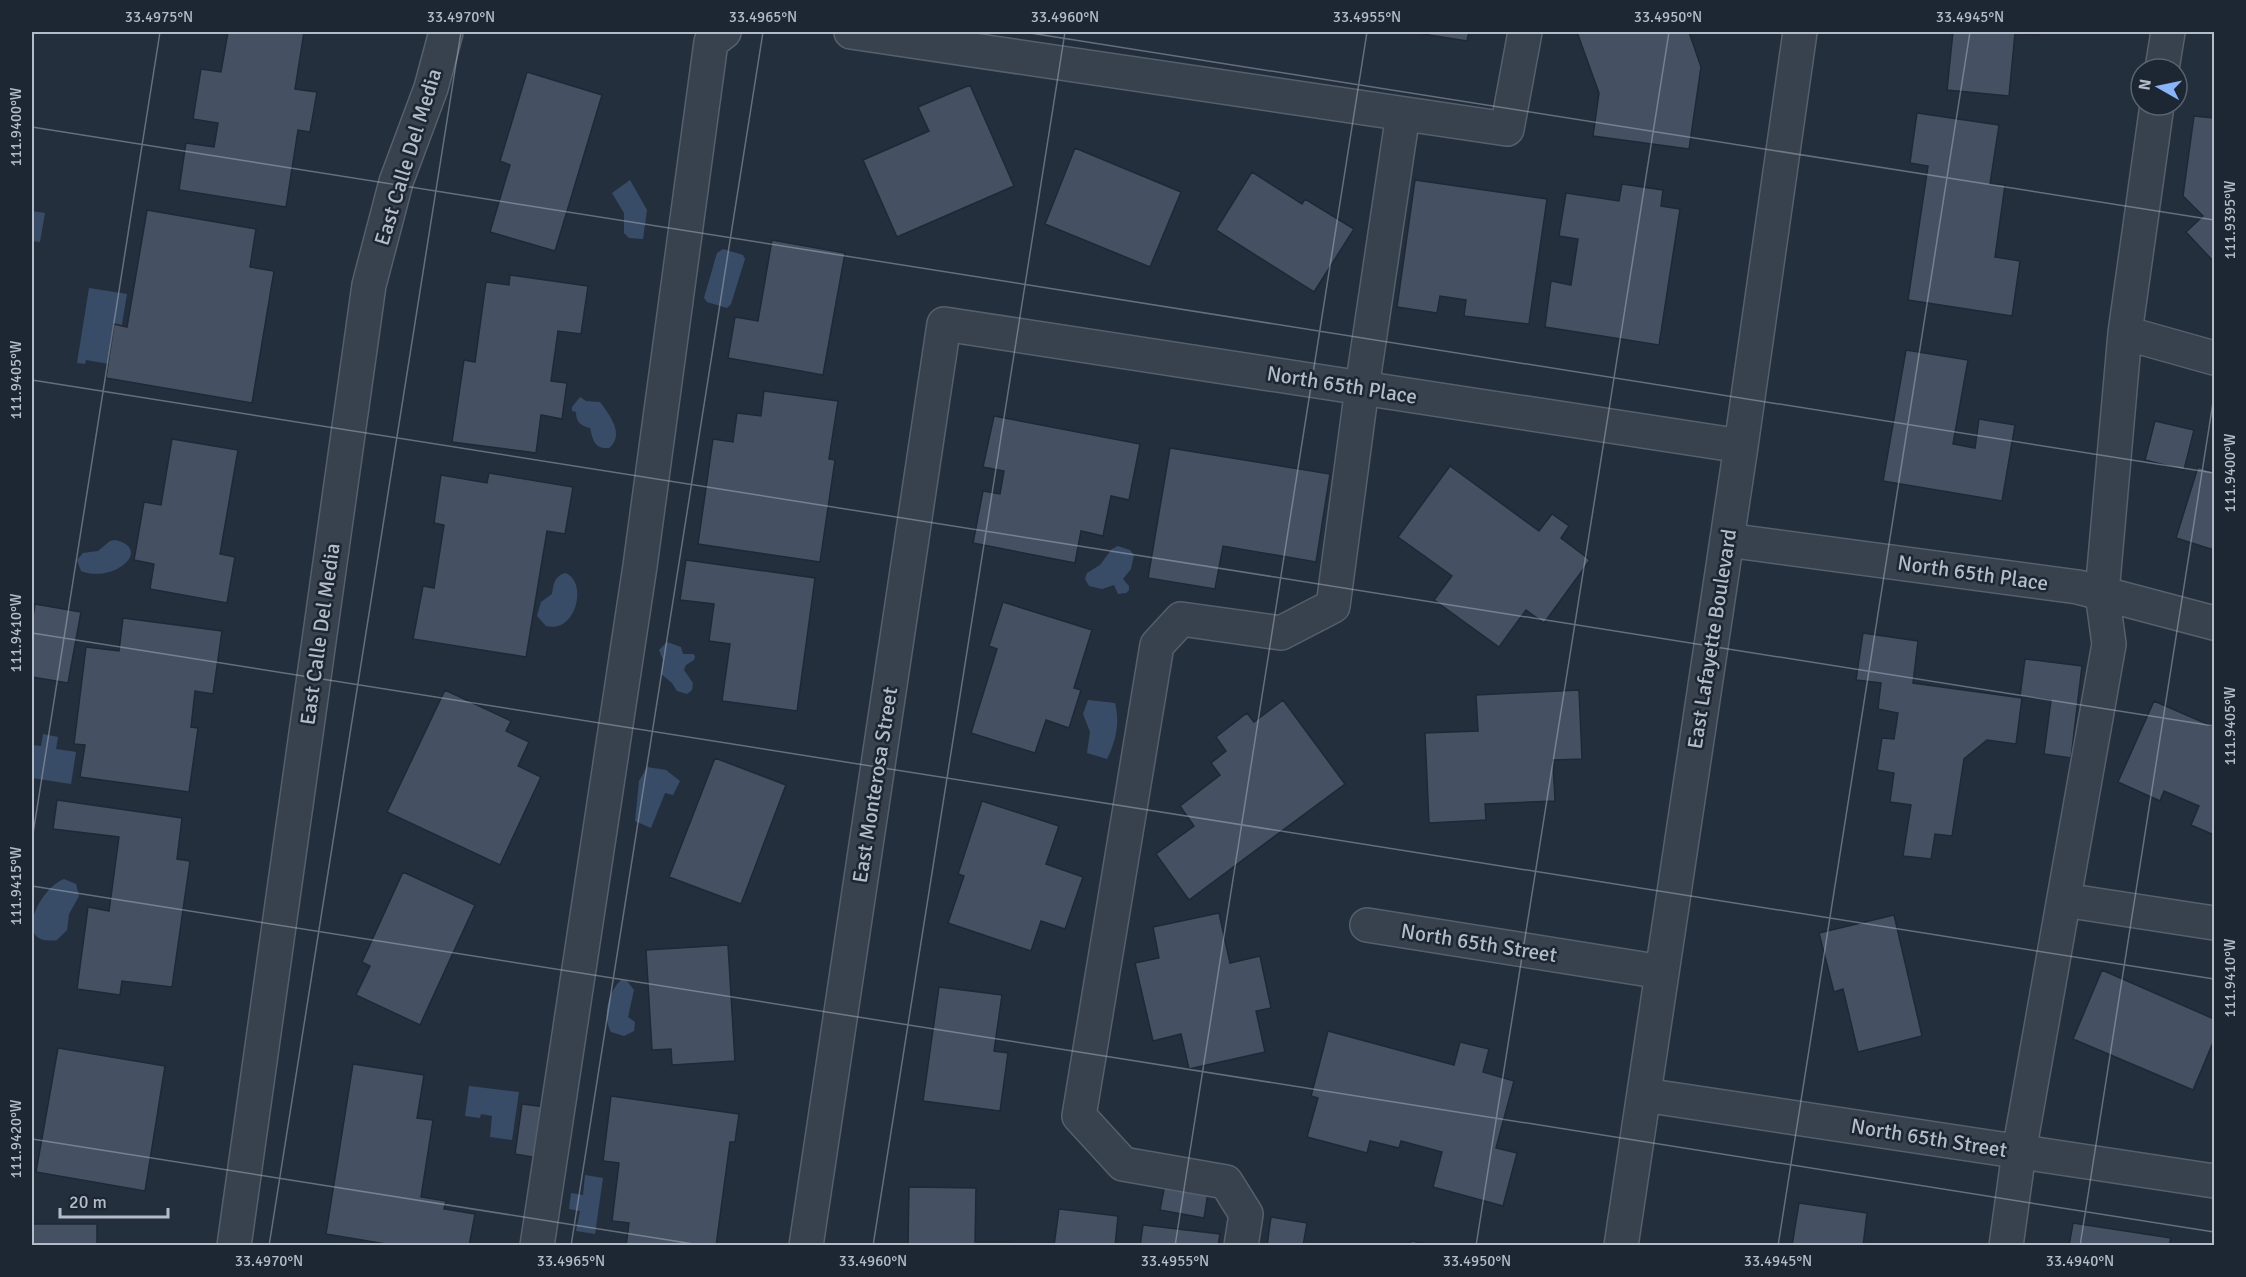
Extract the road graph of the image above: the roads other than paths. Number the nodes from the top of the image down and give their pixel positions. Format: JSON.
{"nodes":[{"id":1,"x":446,"y":32,"type":"edge"},
{"id":2,"x":724,"y":32,"type":"edge"},
{"id":3,"x":851,"y":32,"type":"edge"},
{"id":4,"x":1525,"y":32,"type":"edge"},
{"id":5,"x":1800,"y":32,"type":"edge"},
{"id":6,"x":2168,"y":32,"type":"edge"},
{"id":7,"x":2164,"y":57,"type":"edge"},
{"id":8,"x":1403,"y":114,"type":"junction"},
{"id":9,"x":2155,"y":117,"type":"edge"},
{"id":10,"x":944,"y":324,"type":"joint"},
{"id":11,"x":2125,"y":333,"type":"junction"},
{"id":12,"x":2214,"y":358,"type":"edge"},
{"id":13,"x":1362,"y":388,"type":"junction"},
{"id":14,"x":1741,"y":447,"type":"junction"},
{"id":15,"x":1727,"y":540,"type":"junction"},
{"id":16,"x":2102,"y":593,"type":"junction"},
{"id":17,"x":2214,"y":623,"type":"edge"},
{"id":18,"x":2064,"y":900,"type":"junction"},
{"id":19,"x":2214,"y":923,"type":"edge"},
{"id":20,"x":1367,"y":925,"type":"dead end"},
{"id":21,"x":1662,"y":972,"type":"junction"},
{"id":22,"x":1644,"y":1095,"type":"junction"},
{"id":23,"x":2019,"y":1152,"type":"junction"},
{"id":24,"x":2214,"y":1181,"type":"edge"},
{"id":25,"x":234,"y":1245,"type":"edge"},
{"id":26,"x":537,"y":1245,"type":"edge"},
{"id":27,"x":806,"y":1245,"type":"edge"},
{"id":28,"x":1241,"y":1245,"type":"edge"},
{"id":29,"x":1622,"y":1245,"type":"edge"},
{"id":30,"x":2006,"y":1245,"type":"edge"}],
"edges":[{"from":1,"to":25,"type":"street","name":"East Calle Del Media"},
{"from":2,"to":26,"type":"street"},
{"from":3,"to":8,"type":"street"},
{"from":4,"to":8,"type":"street"},
{"from":5,"to":14,"type":"street","name":"East Lafayette Boulevard"},
{"from":6,"to":7,"type":"street"},
{"from":8,"to":13,"type":"street"},
{"from":9,"to":11,"type":"street"},
{"from":10,"to":13,"type":"street","name":"North 65th Place"},
{"from":10,"to":27,"type":"street","name":"East Monterosa Street"},
{"from":11,"to":12,"type":"street"},
{"from":11,"to":16,"type":"street"},
{"from":13,"to":14,"type":"street","name":"North 65th Place"},
{"from":13,"to":28,"type":"street"},
{"from":14,"to":15,"type":"street","name":"East Lafayette Boulevard"},
{"from":15,"to":16,"type":"street","name":"North 65th Place"},
{"from":15,"to":21,"type":"street","name":"East Lafayette Boulevard"},
{"from":16,"to":17,"type":"street","name":"North 65th Place"},
{"from":16,"to":18,"type":"street"},
{"from":18,"to":19,"type":"street"},
{"from":18,"to":23,"type":"street"},
{"from":20,"to":21,"type":"street","name":"North 65th Street"},
{"from":21,"to":22,"type":"street","name":"East Lafayette Boulevard"},
{"from":22,"to":23,"type":"street","name":"North 65th Street"},
{"from":22,"to":29,"type":"street","name":"East Lafayette Boulevard"},
{"from":23,"to":24,"type":"street","name":"North 65th Street"},
{"from":23,"to":30,"type":"street"}]}
